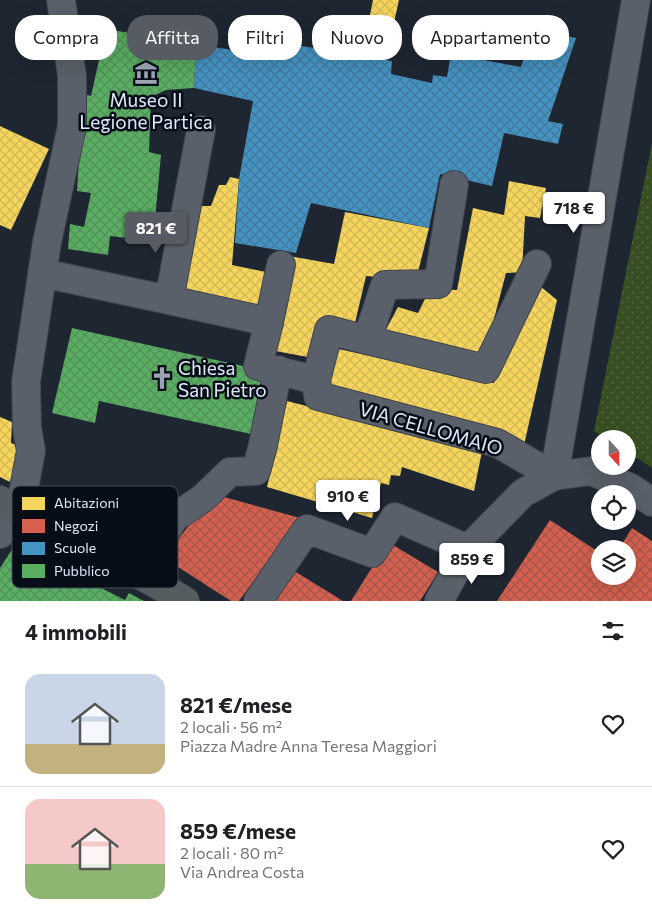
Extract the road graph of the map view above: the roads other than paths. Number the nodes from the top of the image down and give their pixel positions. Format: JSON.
{"nodes":[{"id":1,"x":61,"y":0,"type":"edge"},
{"id":2,"x":636,"y":0,"type":"edge"},
{"id":3,"x":201,"y":130,"type":"dead end"},
{"id":4,"x":454,"y":185,"type":"dead end"},
{"id":5,"x":537,"y":264,"type":"dead end"},
{"id":6,"x":281,"y":266,"type":"dead end"},
{"id":7,"x":42,"y":272,"type":"junction"},
{"id":8,"x":169,"y":300,"type":"junction"},
{"id":9,"x":269,"y":322,"type":"junction"},
{"id":10,"x":367,"y":340,"type":"junction"},
{"id":11,"x":278,"y":370,"type":"junction"},
{"id":12,"x":316,"y":380,"type":"junction"},
{"id":13,"x":554,"y":476,"type":"junction"},
{"id":14,"x":25,"y":486,"type":"edge"},
{"id":15,"x":652,"y":502,"type":"edge"},
{"id":16,"x":8,"y":504,"type":"edge"},
{"id":17,"x":178,"y":515,"type":"edge"},
{"id":18,"x":0,"y":534,"type":"edge"},
{"id":19,"x":468,"y":548,"type":"junction"},
{"id":20,"x":164,"y":588,"type":"edge"},
{"id":21,"x":185,"y":601,"type":"edge"},
{"id":22,"x":258,"y":601,"type":"edge"},
{"id":23,"x":439,"y":601,"type":"edge"}],
"edges":[{"from":1,"to":7,"type":"street"},
{"from":2,"to":13,"type":"street"},
{"from":3,"to":8,"type":"street"},
{"from":4,"to":10,"type":"street"},
{"from":5,"to":10,"type":"street"},
{"from":6,"to":9,"type":"street"},
{"from":7,"to":8,"type":"street"},
{"from":7,"to":14,"type":"street"},
{"from":8,"to":9,"type":"street"},
{"from":9,"to":11,"type":"street"},
{"from":10,"to":12,"type":"street"},
{"from":11,"to":12,"type":"street"},
{"from":11,"to":17,"type":"street"},
{"from":12,"to":13,"type":"street","name":"VIA CELLOMAIO"},
{"from":13,"to":15,"type":"street"},
{"from":13,"to":19,"type":"street"},
{"from":16,"to":18,"type":"street"},
{"from":19,"to":22,"type":"street"},
{"from":19,"to":23,"type":"street"},
{"from":20,"to":21,"type":"main road"}]}
